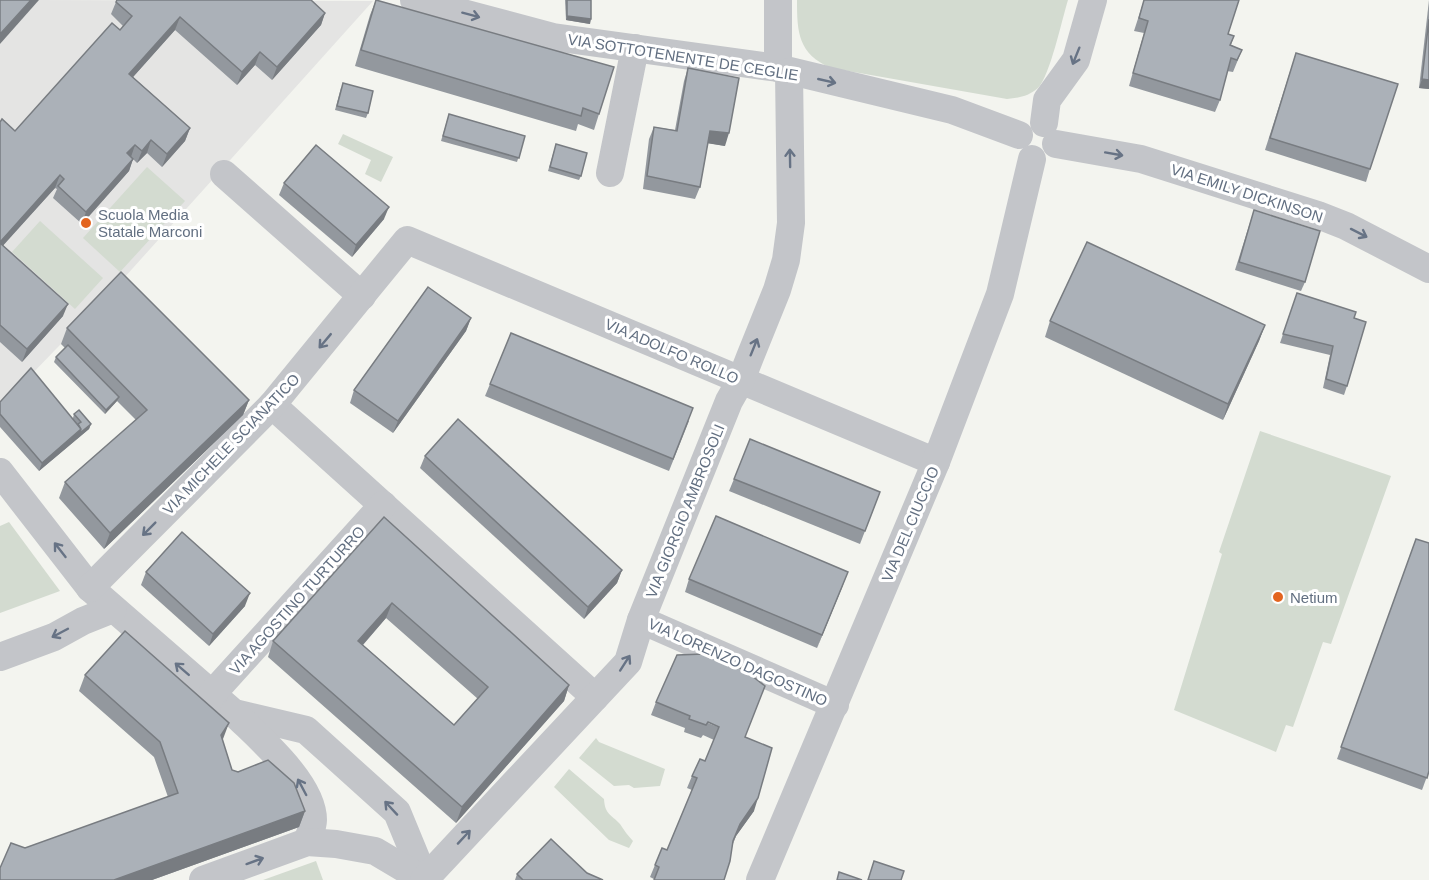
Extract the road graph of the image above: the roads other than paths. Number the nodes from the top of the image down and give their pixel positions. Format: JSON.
{"nodes":[{"id":1,"x":414,"y":0,"type":"edge"},
{"id":2,"x":778,"y":0,"type":"edge"},
{"id":3,"x":1093,"y":0,"type":"edge"},
{"id":4,"x":635,"y":48,"type":"junction"},
{"id":5,"x":783,"y":70,"type":"junction"},
{"id":6,"x":1038,"y":140,"type":"junction"},
{"id":7,"x":610,"y":173,"type":"dead end"},
{"id":8,"x":224,"y":174,"type":"dead end"},
{"id":9,"x":407,"y":240,"type":"joint"},
{"id":10,"x":1429,"y":269,"type":"edge"},
{"id":11,"x":362,"y":296,"type":"junction"},
{"id":12,"x":741,"y":380,"type":"junction"},
{"id":13,"x":272,"y":405,"type":"junction"},
{"id":14,"x":936,"y":462,"type":"junction"},
{"id":15,"x":0,"y":472,"type":"edge"},
{"id":16,"x":10,"y":504,"type":"edge"},
{"id":17,"x":383,"y":505,"type":"junction"},
{"id":18,"x":90,"y":588,"type":"junction"},
{"id":19,"x":113,"y":609,"type":"junction"},
{"id":20,"x":641,"y":620,"type":"junction"},
{"id":21,"x":0,"y":657,"type":"edge"},
{"id":22,"x":212,"y":694,"type":"junction"},
{"id":23,"x":595,"y":697,"type":"junction"},
{"id":24,"x":835,"y":705,"type":"junction"},
{"id":25,"x":234,"y":713,"type":"junction"},
{"id":26,"x":307,"y":843,"type":"junction"},
{"id":27,"x":203,"y":880,"type":"edge"},
{"id":28,"x":425,"y":880,"type":"edge"},
{"id":29,"x":760,"y":880,"type":"edge"}],
"edges":[{"from":1,"to":4,"type":"street","name":"VIA SOTTOTENENTE DE CEGLIE","one_way":true},
{"from":2,"to":5,"type":"street","name":"VIA GIORGIO AMBROSOLI"},
{"from":3,"to":6,"type":"street","one_way":true},
{"from":4,"to":5,"type":"street","name":"VIA SOTTOTENENTE DE CEGLIE"},
{"from":4,"to":7,"type":"street"},
{"from":5,"to":6,"type":"street","name":"VIA SOTTOTENENTE DE CEGLIE","one_way":true},
{"from":12,"to":5,"type":"street","name":"VIA GIORGIO AMBROSOLI","one_way":true},
{"from":6,"to":10,"type":"street","name":"VIA EMILY DICKINSON","one_way":true},
{"from":6,"to":14,"type":"street","name":"VIA DEL CIUCCIO"},
{"from":8,"to":11,"type":"street"},
{"from":9,"to":11,"type":"street","name":"VIA MICHELE SCIANATICO"},
{"from":9,"to":12,"type":"street","name":"VIA ADOLFO ROLLO"},
{"from":11,"to":13,"type":"street","name":"VIA MICHELE SCIANATICO","one_way":true},
{"from":12,"to":14,"type":"street","name":"VIA ADOLFO ROLLO"},
{"from":12,"to":20,"type":"street","name":"VIA GIORGIO AMBROSOLI"},
{"from":13,"to":17,"type":"street"},
{"from":13,"to":18,"type":"street","name":"VIA MICHELE SCIANATICO","one_way":true},
{"from":14,"to":24,"type":"street","name":"VIA DEL CIUCCIO"},
{"from":15,"to":16,"type":"street"},
{"from":18,"to":16,"type":"street","one_way":true},
{"from":17,"to":22,"type":"street","name":"VIA AGOSTINO TURTURRO"},
{"from":17,"to":23,"type":"street"},
{"from":18,"to":19,"type":"street"},
{"from":19,"to":21,"type":"street","one_way":true},
{"from":22,"to":19,"type":"street","one_way":true},
{"from":23,"to":20,"type":"street","name":"VIA GIORGIO AMBROSOLI","one_way":true},
{"from":20,"to":24,"type":"street","name":"VIA LORENZO DAGOSTINO"},
{"from":22,"to":25,"type":"street"},
{"from":28,"to":23,"type":"street","name":"VIA GIORGIO AMBROSOLI","one_way":true},
{"from":24,"to":29,"type":"street","name":"VIA DEL CIUCCIO"},
{"from":26,"to":25,"type":"street","one_way":true},
{"from":28,"to":25,"type":"street","one_way":true},
{"from":27,"to":26,"type":"street","one_way":true},
{"from":26,"to":28,"type":"street"}]}
